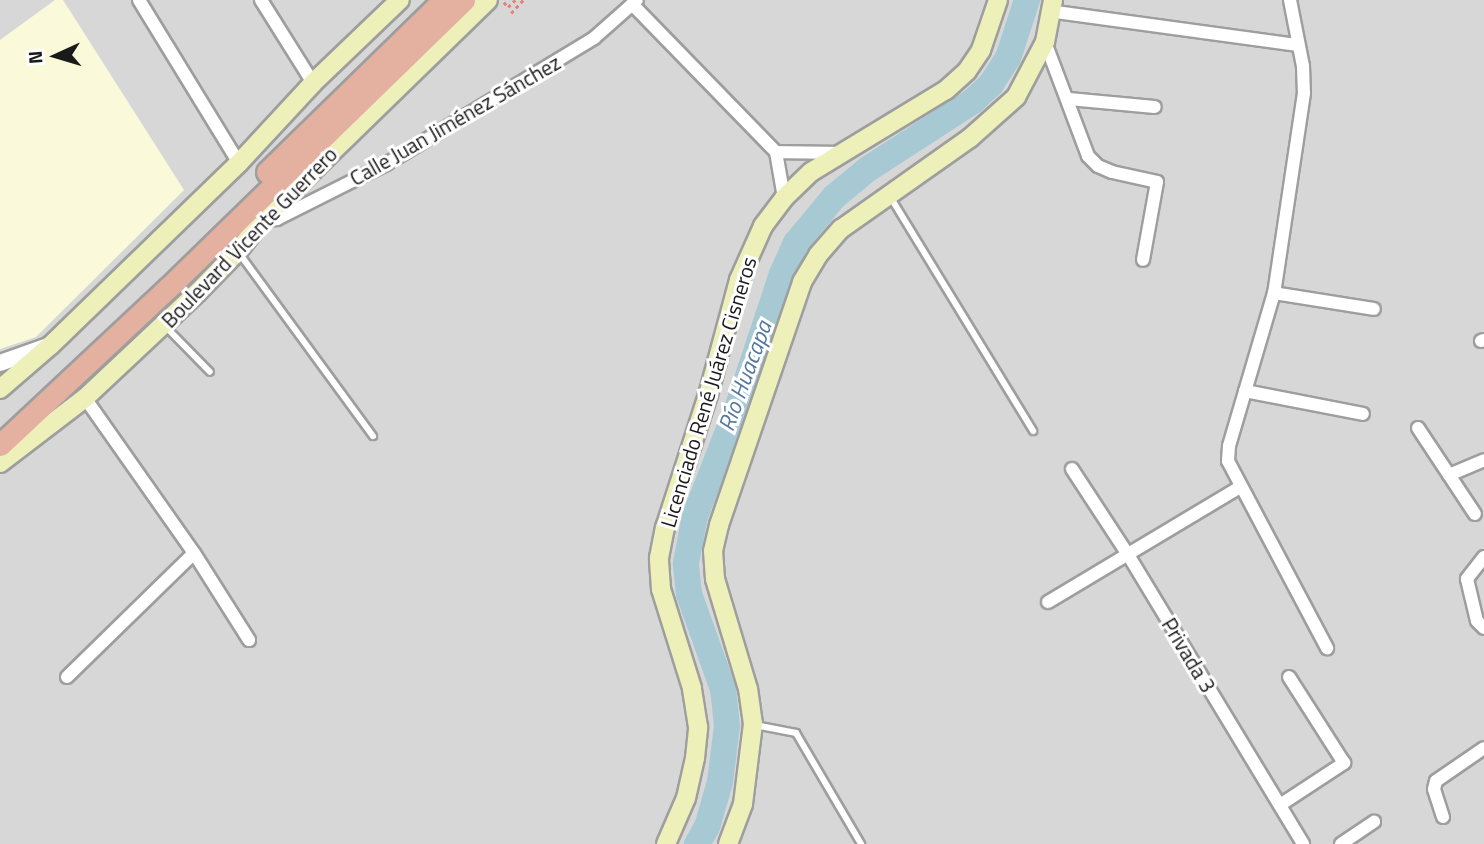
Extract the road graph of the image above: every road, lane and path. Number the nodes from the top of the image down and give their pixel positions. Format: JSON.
{"nodes":[{"id":1,"x":139,"y":0,"type":"edge"},
{"id":2,"x":261,"y":0,"type":"edge"},
{"id":3,"x":400,"y":0,"type":"edge"},
{"id":4,"x":443,"y":0,"type":"edge"},
{"id":5,"x":464,"y":0,"type":"edge"},
{"id":6,"x":488,"y":0,"type":"edge"},
{"id":7,"x":515,"y":0,"type":"edge"},
{"id":8,"x":523,"y":0,"type":"edge"},
{"id":9,"x":998,"y":0,"type":"edge"},
{"id":10,"x":1290,"y":0,"type":"edge"},
{"id":11,"x":634,"y":2,"type":"edge"},
{"id":12,"x":1051,"y":5,"type":"edge"},
{"id":13,"x":508,"y":7,"type":"dead end"},
{"id":14,"x":511,"y":13,"type":"dead end"},
{"id":15,"x":1045,"y":41,"type":"junction"},
{"id":16,"x":1298,"y":45,"type":"junction"},
{"id":17,"x":313,"y":83,"type":"junction"},
{"id":18,"x":1069,"y":99,"type":"junction"},
{"id":19,"x":1155,"y":107,"type":"dead end"},
{"id":20,"x":776,"y":152,"type":"junction"},
{"id":21,"x":839,"y":153,"type":"junction"},
{"id":22,"x":239,"y":163,"type":"junction"},
{"id":23,"x":888,"y":193,"type":"junction"},
{"id":24,"x":784,"y":198,"type":"junction"},
{"id":25,"x":262,"y":220,"type":"junction"},
{"id":26,"x":238,"y":251,"type":"junction"},
{"id":27,"x":1143,"y":260,"type":"dead end"},
{"id":28,"x":1274,"y":293,"type":"junction"},
{"id":29,"x":1374,"y":310,"type":"dead end"},
{"id":30,"x":163,"y":325,"type":"junction"},
{"id":31,"x":51,"y":345,"type":"junction"},
{"id":32,"x":0,"y":363,"type":"edge"},
{"id":33,"x":210,"y":372,"type":"dead end"},
{"id":34,"x":0,"y":388,"type":"edge"},
{"id":35,"x":1245,"y":391,"type":"junction"},
{"id":36,"x":85,"y":398,"type":"junction"},
{"id":37,"x":1363,"y":414,"type":"dead end"},
{"id":38,"x":0,"y":426,"type":"edge"},
{"id":39,"x":1418,"y":428,"type":"dead end"},
{"id":40,"x":1033,"y":430,"type":"dead end"},
{"id":41,"x":373,"y":436,"type":"dead end"},
{"id":42,"x":2,"y":456,"type":"edge"},
{"id":43,"x":1484,"y":460,"type":"edge"},
{"id":44,"x":1072,"y":469,"type":"dead end"},
{"id":45,"x":1448,"y":475,"type":"junction"},
{"id":46,"x":1240,"y":487,"type":"junction"},
{"id":47,"x":1475,"y":514,"type":"dead end"},
{"id":48,"x":194,"y":553,"type":"junction"},
{"id":49,"x":1127,"y":553,"type":"junction"},
{"id":50,"x":1484,"y":557,"type":"edge"},
{"id":51,"x":1048,"y":602,"type":"dead end"},
{"id":52,"x":1484,"y":628,"type":"edge"},
{"id":53,"x":249,"y":640,"type":"dead end"},
{"id":54,"x":1326,"y":648,"type":"dead end"},
{"id":55,"x":67,"y":677,"type":"dead end"},
{"id":56,"x":1289,"y":677,"type":"dead end"},
{"id":57,"x":753,"y":724,"type":"junction"},
{"id":58,"x":1484,"y":748,"type":"edge"},
{"id":59,"x":1280,"y":805,"type":"junction"},
{"id":60,"x":1443,"y":817,"type":"dead end"},
{"id":61,"x":1374,"y":822,"type":"dead end"},
{"id":62,"x":731,"y":842,"type":"edge"},
{"id":63,"x":666,"y":844,"type":"edge"},
{"id":64,"x":861,"y":844,"type":"edge"},
{"id":65,"x":1303,"y":844,"type":"edge"},
{"id":66,"x":1341,"y":844,"type":"edge"}],
"edges":[{"from":1,"to":22,"type":"street"},
{"from":2,"to":17,"type":"street"},
{"from":3,"to":17,"type":"main road"},
{"from":4,"to":38,"type":"highway","name":"Boulevard Vicente Guerrero"},
{"from":5,"to":42,"type":"highway","name":"Boulevard Vicente Guerrero"},
{"from":6,"to":25,"type":"main road","name":"Boulevard Vicente Guerrero"},
{"from":7,"to":13,"type":"path"},
{"from":8,"to":14,"type":"path"},
{"from":9,"to":21,"type":"main road","name":"Licenciado René Juárez Cisneros"},
{"from":10,"to":16,"type":"street"},
{"from":11,"to":20,"type":"street"},
{"from":11,"to":25,"type":"street","name":"Calle Juan Jiménez Sánchez"},
{"from":12,"to":15,"type":"main road"},
{"from":12,"to":16,"type":"street"},
{"from":15,"to":18,"type":"street"},
{"from":15,"to":23,"type":"main road"},
{"from":16,"to":28,"type":"street"},
{"from":17,"to":22,"type":"main road"},
{"from":18,"to":19,"type":"street"},
{"from":18,"to":27,"type":"street"},
{"from":20,"to":21,"type":"street"},
{"from":20,"to":24,"type":"street"},
{"from":21,"to":24,"type":"main road","name":"Licenciado René Juárez Cisneros"},
{"from":22,"to":31,"type":"main road"},
{"from":23,"to":40,"type":"lane"},
{"from":23,"to":57,"type":"main road"},
{"from":24,"to":63,"type":"main road","name":"Licenciado René Juárez Cisneros"},
{"from":25,"to":26,"type":"main road","name":"Boulevard Vicente Guerrero"},
{"from":26,"to":30,"type":"main road","name":"Boulevard Vicente Guerrero"},
{"from":26,"to":41,"type":"lane"},
{"from":28,"to":29,"type":"street"},
{"from":28,"to":35,"type":"street"},
{"from":30,"to":33,"type":"lane"},
{"from":30,"to":36,"type":"main road","name":"Boulevard Vicente Guerrero"},
{"from":31,"to":32,"type":"street"},
{"from":31,"to":34,"type":"main road"},
{"from":35,"to":37,"type":"street"},
{"from":35,"to":46,"type":"street"},
{"from":36,"to":42,"type":"main road","name":"Boulevard Vicente Guerrero"},
{"from":36,"to":48,"type":"street"},
{"from":39,"to":45,"type":"street"},
{"from":43,"to":45,"type":"street"},
{"from":44,"to":49,"type":"street","name":"Privada 3"},
{"from":45,"to":47,"type":"street"},
{"from":46,"to":49,"type":"street"},
{"from":46,"to":54,"type":"street"},
{"from":48,"to":53,"type":"street"},
{"from":48,"to":55,"type":"street"},
{"from":49,"to":51,"type":"street"},
{"from":49,"to":59,"type":"street","name":"Privada 3"},
{"from":50,"to":52,"type":"street"},
{"from":56,"to":59,"type":"street"},
{"from":57,"to":62,"type":"main road"},
{"from":57,"to":64,"type":"lane"},
{"from":58,"to":60,"type":"street"},
{"from":59,"to":65,"type":"street","name":"Privada 3"},
{"from":61,"to":66,"type":"street"}]}
